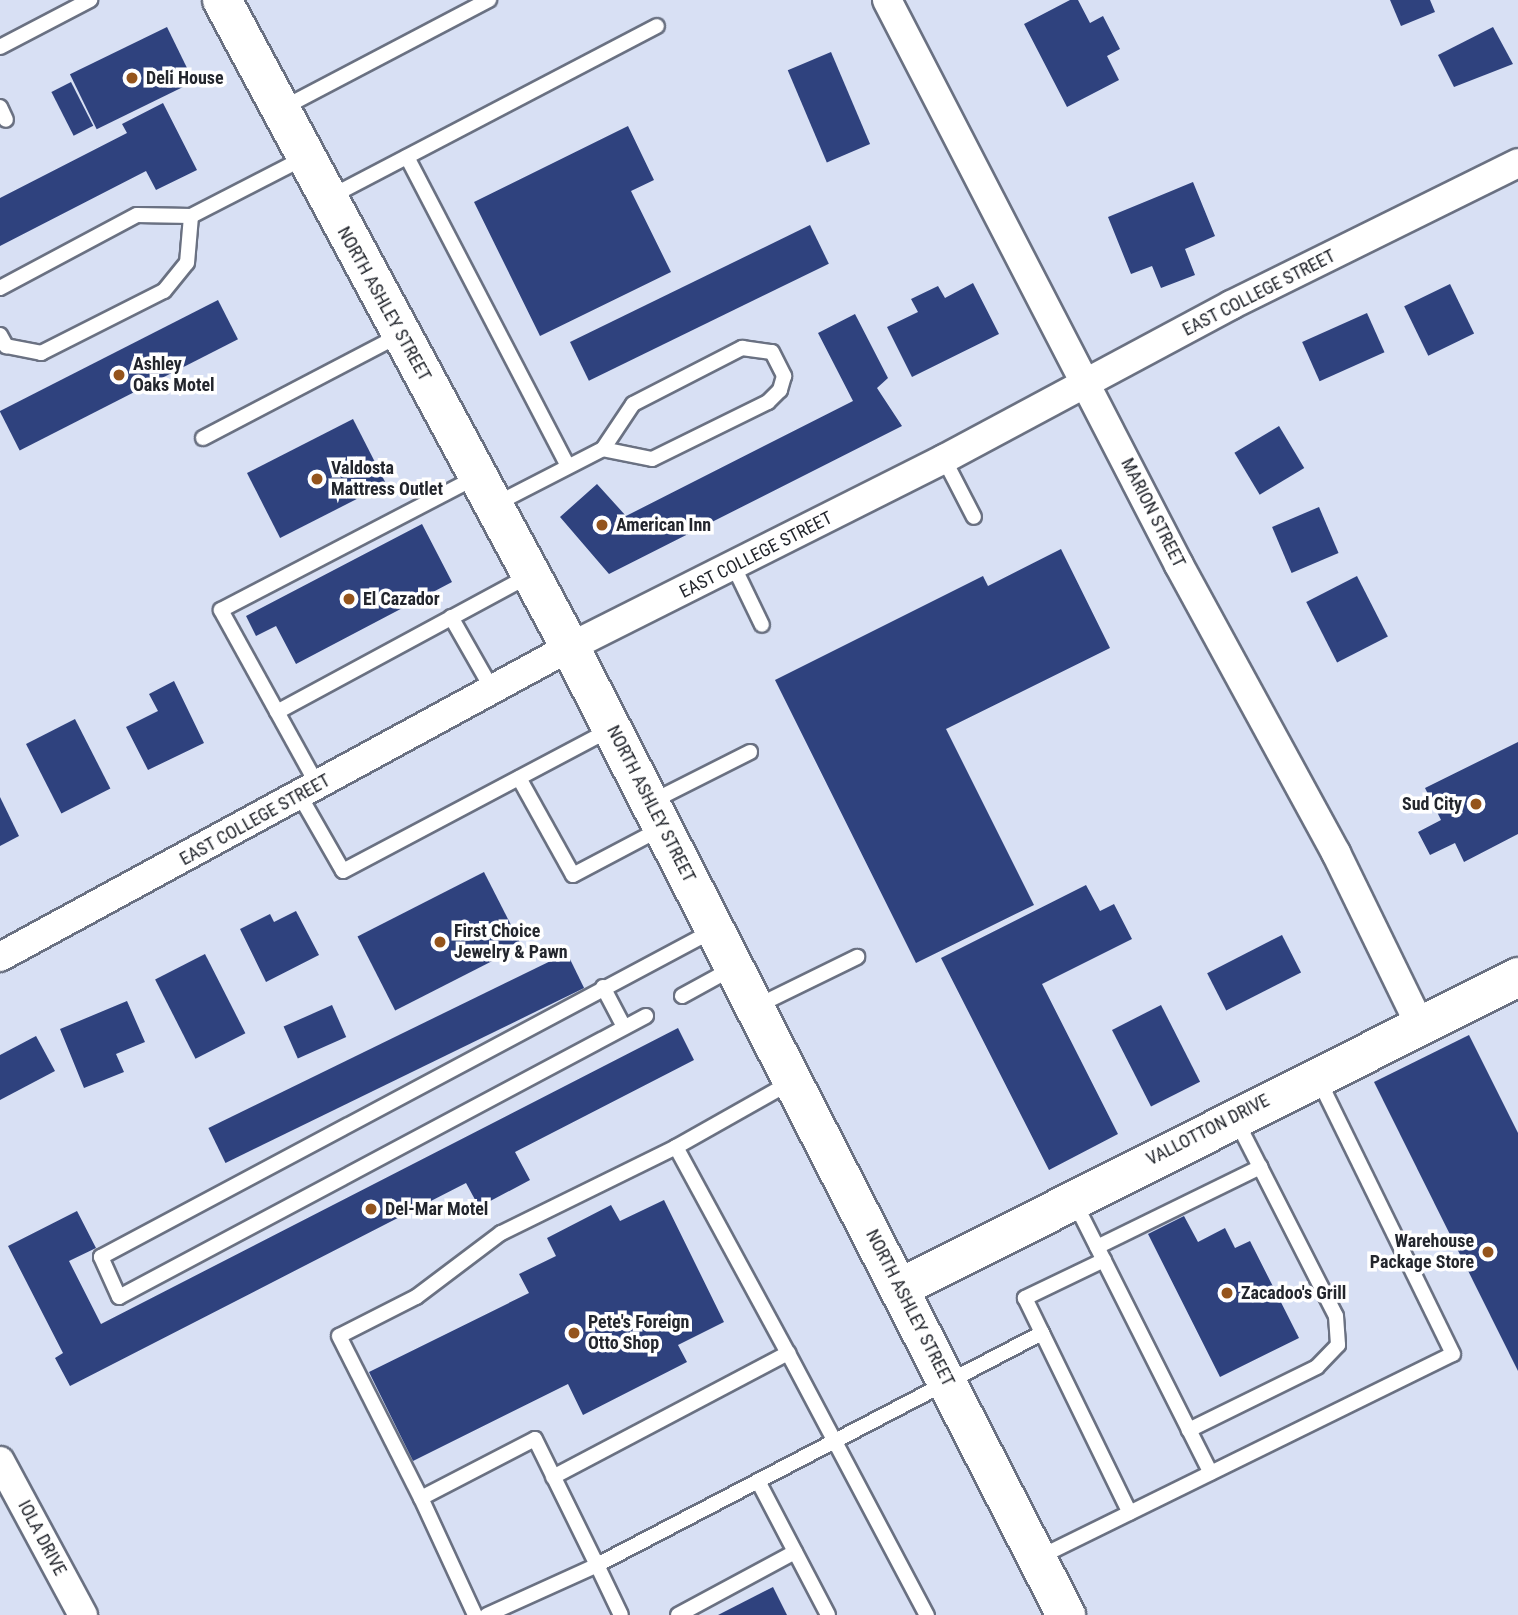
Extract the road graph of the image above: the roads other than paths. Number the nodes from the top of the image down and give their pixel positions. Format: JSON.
{"nodes":[{"id":1,"x":89,"y":0,"type":"edge"},
{"id":2,"x":489,"y":0,"type":"edge"},
{"id":3,"x":887,"y":0,"type":"edge"},
{"id":4,"x":230,"y":6,"type":"edge"},
{"id":5,"x":657,"y":26,"type":"dead end"},
{"id":6,"x":0,"y":47,"type":"edge"},
{"id":7,"x":280,"y":110,"type":"junction"},
{"id":8,"x":305,"y":157,"type":"junction"},
{"id":9,"x":407,"y":157,"type":"junction"},
{"id":10,"x":1518,"y":163,"type":"edge"},
{"id":11,"x":327,"y":199,"type":"junction"},
{"id":12,"x":191,"y":216,"type":"junction"},
{"id":13,"x":0,"y":288,"type":"edge"},
{"id":14,"x":0,"y":335,"type":"edge"},
{"id":15,"x":401,"y":335,"type":"junction"},
{"id":16,"x":1088,"y":382,"type":"junction"},
{"id":17,"x":203,"y":438,"type":"dead end"},
{"id":18,"x":603,"y":449,"type":"junction"},
{"id":19,"x":944,"y":459,"type":"junction"},
{"id":20,"x":568,"y":467,"type":"junction"},
{"id":21,"x":486,"y":491,"type":"junction"},
{"id":22,"x":974,"y":517,"type":"dead end"},
{"id":23,"x":734,"y":567,"type":"junction"},
{"id":24,"x":531,"y":575,"type":"junction"},
{"id":25,"x":451,"y":617,"type":"junction"},
{"id":26,"x":762,"y":625,"type":"dead end"},
{"id":27,"x":570,"y":647,"type":"junction"},
{"id":28,"x":492,"y":689,"type":"junction"},
{"id":29,"x":277,"y":712,"type":"junction"},
{"id":30,"x":612,"y":729,"type":"junction"},
{"id":31,"x":750,"y":752,"type":"dead end"},
{"id":32,"x":519,"y":778,"type":"junction"},
{"id":33,"x":309,"y":791,"type":"junction"},
{"id":34,"x":657,"y":815,"type":"junction"},
{"id":35,"x":716,"y":929,"type":"junction"},
{"id":36,"x":0,"y":957,"type":"edge"},
{"id":37,"x":857,"y":957,"type":"dead end"},
{"id":38,"x":735,"y":967,"type":"junction"},
{"id":39,"x":1518,"y":977,"type":"edge"},
{"id":40,"x":603,"y":987,"type":"junction"},
{"id":41,"x":682,"y":996,"type":"dead end"},
{"id":42,"x":755,"y":1007,"type":"junction"},
{"id":43,"x":646,"y":1016,"type":"dead end"},
{"id":44,"x":1420,"y":1025,"type":"junction"},
{"id":45,"x":624,"y":1027,"type":"junction"},
{"id":46,"x":1316,"y":1076,"type":"junction"},
{"id":47,"x":793,"y":1080,"type":"junction"},
{"id":48,"x":1234,"y":1116,"type":"junction"},
{"id":49,"x":676,"y":1147,"type":"junction"},
{"id":50,"x":1260,"y":1167,"type":"junction"},
{"id":51,"x":1073,"y":1199,"type":"junction"},
{"id":52,"x":1101,"y":1253,"type":"junction"},
{"id":53,"x":900,"y":1288,"type":"junction"},
{"id":54,"x":1042,"y":1333,"type":"junction"},
{"id":55,"x":788,"y":1353,"type":"junction"},
{"id":56,"x":947,"y":1381,"type":"junction"},
{"id":57,"x":1189,"y":1430,"type":"junction"},
{"id":58,"x":834,"y":1441,"type":"junction"},
{"id":59,"x":0,"y":1461,"type":"edge"},
{"id":60,"x":1211,"y":1473,"type":"junction"},
{"id":61,"x":553,"y":1477,"type":"junction"},
{"id":62,"x":758,"y":1481,"type":"junction"},
{"id":63,"x":421,"y":1497,"type":"junction"},
{"id":64,"x":1130,"y":1513,"type":"junction"},
{"id":65,"x":795,"y":1552,"type":"junction"},
{"id":66,"x":1037,"y":1558,"type":"junction"},
{"id":67,"x":597,"y":1565,"type":"junction"},
{"id":68,"x":83,"y":1615,"type":"edge"},
{"id":69,"x":475,"y":1615,"type":"edge"},
{"id":70,"x":487,"y":1615,"type":"edge"},
{"id":71,"x":621,"y":1615,"type":"edge"},
{"id":72,"x":678,"y":1615,"type":"edge"},
{"id":73,"x":828,"y":1615,"type":"edge"},
{"id":74,"x":927,"y":1615,"type":"edge"},
{"id":75,"x":1066,"y":1615,"type":"edge"}],
"edges":[{"from":1,"to":6,"type":"lane"},
{"from":2,"to":7,"type":"lane"},
{"from":3,"to":16,"type":"street","name":"MARION STREET"},
{"from":4,"to":7,"type":"main road","name":"NORTH ASHLEY STREET"},
{"from":5,"to":9,"type":"lane"},
{"from":7,"to":8,"type":"main road","name":"NORTH ASHLEY STREET"},
{"from":8,"to":11,"type":"main road","name":"NORTH ASHLEY STREET"},
{"from":8,"to":12,"type":"lane"},
{"from":9,"to":11,"type":"lane"},
{"from":9,"to":20,"type":"lane"},
{"from":10,"to":16,"type":"street","name":"EAST COLLEGE STREET"},
{"from":11,"to":15,"type":"main road","name":"NORTH ASHLEY STREET"},
{"from":12,"to":13,"type":"lane"},
{"from":12,"to":14,"type":"lane"},
{"from":15,"to":17,"type":"lane"},
{"from":15,"to":21,"type":"main road","name":"NORTH ASHLEY STREET"},
{"from":16,"to":19,"type":"street","name":"EAST COLLEGE STREET"},
{"from":16,"to":44,"type":"street","name":"MARION STREET"},
{"from":18,"to":18,"type":"lane"},
{"from":18,"to":20,"type":"lane"},
{"from":19,"to":22,"type":"lane"},
{"from":19,"to":23,"type":"street","name":"EAST COLLEGE STREET"},
{"from":20,"to":21,"type":"lane"},
{"from":21,"to":24,"type":"main road","name":"NORTH ASHLEY STREET"},
{"from":21,"to":29,"type":"lane"},
{"from":23,"to":26,"type":"lane"},
{"from":23,"to":27,"type":"street","name":"EAST COLLEGE STREET"},
{"from":24,"to":25,"type":"lane"},
{"from":24,"to":27,"type":"main road","name":"NORTH ASHLEY STREET"},
{"from":25,"to":28,"type":"lane"},
{"from":25,"to":29,"type":"lane"},
{"from":27,"to":28,"type":"street","name":"EAST COLLEGE STREET"},
{"from":27,"to":30,"type":"main road","name":"NORTH ASHLEY STREET"},
{"from":28,"to":33,"type":"street","name":"EAST COLLEGE STREET"},
{"from":29,"to":33,"type":"lane"},
{"from":30,"to":32,"type":"lane"},
{"from":30,"to":34,"type":"main road","name":"NORTH ASHLEY STREET"},
{"from":31,"to":34,"type":"lane"},
{"from":32,"to":33,"type":"lane"},
{"from":32,"to":34,"type":"lane"},
{"from":33,"to":36,"type":"street","name":"EAST COLLEGE STREET"},
{"from":34,"to":35,"type":"main road","name":"NORTH ASHLEY STREET"},
{"from":35,"to":38,"type":"main road","name":"NORTH ASHLEY STREET"},
{"from":35,"to":40,"type":"lane"},
{"from":37,"to":42,"type":"lane"},
{"from":38,"to":41,"type":"lane"},
{"from":38,"to":42,"type":"main road","name":"NORTH ASHLEY STREET"},
{"from":39,"to":44,"type":"main road","name":"VALLOTTON DRIVE"},
{"from":40,"to":45,"type":"lane"},
{"from":40,"to":45,"type":"lane"},
{"from":42,"to":47,"type":"main road","name":"NORTH ASHLEY STREET"},
{"from":43,"to":45,"type":"lane"},
{"from":44,"to":46,"type":"main road","name":"VALLOTTON DRIVE"},
{"from":46,"to":48,"type":"main road","name":"VALLOTTON DRIVE"},
{"from":46,"to":60,"type":"lane"},
{"from":47,"to":49,"type":"lane"},
{"from":47,"to":53,"type":"main road","name":"NORTH ASHLEY STREET"},
{"from":48,"to":50,"type":"lane"},
{"from":48,"to":51,"type":"main road","name":"VALLOTTON DRIVE"},
{"from":49,"to":55,"type":"lane"},
{"from":49,"to":63,"type":"lane"},
{"from":50,"to":52,"type":"lane"},
{"from":50,"to":57,"type":"lane"},
{"from":51,"to":52,"type":"lane"},
{"from":51,"to":53,"type":"main road","name":"VALLOTTON DRIVE"},
{"from":52,"to":54,"type":"lane"},
{"from":52,"to":57,"type":"lane"},
{"from":53,"to":56,"type":"main road","name":"NORTH ASHLEY STREET"},
{"from":54,"to":56,"type":"lane"},
{"from":54,"to":64,"type":"lane"},
{"from":55,"to":58,"type":"lane"},
{"from":55,"to":61,"type":"lane"},
{"from":56,"to":58,"type":"lane"},
{"from":56,"to":66,"type":"main road","name":"NORTH ASHLEY STREET"},
{"from":57,"to":60,"type":"lane"},
{"from":58,"to":62,"type":"lane"},
{"from":58,"to":74,"type":"lane"},
{"from":59,"to":68,"type":"street","name":"IOLA DRIVE"},
{"from":60,"to":64,"type":"lane"},
{"from":61,"to":63,"type":"lane"},
{"from":61,"to":67,"type":"lane"},
{"from":62,"to":65,"type":"lane"},
{"from":62,"to":67,"type":"lane"},
{"from":63,"to":69,"type":"lane"},
{"from":64,"to":66,"type":"lane"},
{"from":65,"to":72,"type":"lane"},
{"from":65,"to":73,"type":"lane"},
{"from":66,"to":75,"type":"main road","name":"NORTH ASHLEY STREET"},
{"from":67,"to":70,"type":"lane"},
{"from":67,"to":71,"type":"lane"}]}
